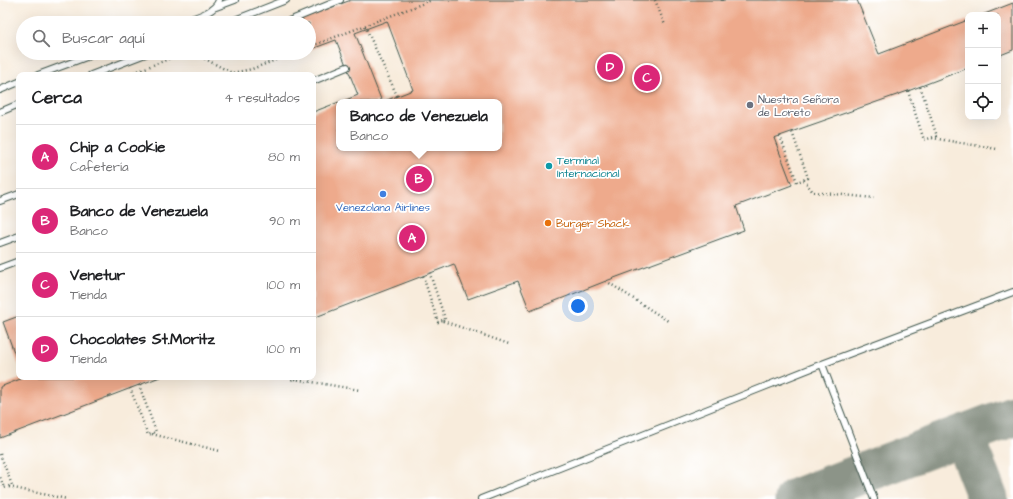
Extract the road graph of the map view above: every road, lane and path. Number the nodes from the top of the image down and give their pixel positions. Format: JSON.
{"nodes":[{"id":1,"x":219,"y":0,"type":"edge"},
{"id":2,"x":235,"y":0,"type":"edge"},
{"id":3,"x":286,"y":0,"type":"edge"},
{"id":4,"x":340,"y":0,"type":"edge"},
{"id":5,"x":432,"y":0,"type":"edge"},
{"id":6,"x":654,"y":0,"type":"edge"},
{"id":7,"x":216,"y":7,"type":"junction"},
{"id":8,"x":197,"y":16,"type":"edge"},
{"id":9,"x":245,"y":16,"type":"edge"},
{"id":10,"x":301,"y":16,"type":"edge"},
{"id":11,"x":665,"y":25,"type":"dead end"},
{"id":12,"x":365,"y":26,"type":"junction"},
{"id":13,"x":316,"y":44,"type":"edge"},
{"id":14,"x":78,"y":60,"type":"edge"},
{"id":15,"x":130,"y":60,"type":"edge"},
{"id":16,"x":166,"y":60,"type":"edge"},
{"id":17,"x":207,"y":60,"type":"edge"},
{"id":18,"x":276,"y":60,"type":"edge"},
{"id":19,"x":347,"y":67,"type":"dead end"},
{"id":20,"x":46,"y":72,"type":"edge"},
{"id":21,"x":99,"y":72,"type":"edge"},
{"id":22,"x":135,"y":72,"type":"edge"},
{"id":23,"x":230,"y":72,"type":"edge"},
{"id":24,"x":237,"y":72,"type":"edge"},
{"id":25,"x":316,"y":79,"type":"edge"},
{"id":26,"x":16,"y":83,"type":"edge"},
{"id":27,"x":920,"y":86,"type":"dead end"},
{"id":28,"x":0,"y":90,"type":"edge"},
{"id":29,"x":908,"y":91,"type":"dead end"},
{"id":30,"x":399,"y":99,"type":"edge"},
{"id":31,"x":16,"y":105,"type":"edge"},
{"id":32,"x":0,"y":112,"type":"edge"},
{"id":33,"x":792,"y":132,"type":"dead end"},
{"id":34,"x":780,"y":136,"type":"dead end"},
{"id":35,"x":931,"y":138,"type":"junction"},
{"id":36,"x":997,"y":149,"type":"dead end"},
{"id":37,"x":804,"y":180,"type":"junction"},
{"id":38,"x":16,"y":195,"type":"edge"},
{"id":39,"x":874,"y":198,"type":"dead end"},
{"id":40,"x":0,"y":201,"type":"edge"},
{"id":41,"x":16,"y":237,"type":"edge"},
{"id":42,"x":0,"y":243,"type":"edge"},
{"id":43,"x":16,"y":264,"type":"edge"},
{"id":44,"x":0,"y":268,"type":"edge"},
{"id":45,"x":430,"y":274,"type":"dead end"},
{"id":46,"x":423,"y":276,"type":"dead end"},
{"id":47,"x":606,"y":281,"type":"dead end"},
{"id":48,"x":1013,"y":292,"type":"edge"},
{"id":49,"x":442,"y":320,"type":"junction"},
{"id":50,"x":668,"y":321,"type":"dead end"},
{"id":51,"x":509,"y":344,"type":"dead end"},
{"id":52,"x":822,"y":364,"type":"junction"},
{"id":53,"x":300,"y":380,"type":"edge"},
{"id":54,"x":139,"y":385,"type":"dead end"},
{"id":55,"x":130,"y":388,"type":"dead end"},
{"id":56,"x":360,"y":390,"type":"dead end"},
{"id":57,"x":152,"y":433,"type":"junction"},
{"id":58,"x":220,"y":451,"type":"dead end"},
{"id":59,"x":0,"y":454,"type":"edge"},
{"id":60,"x":0,"y":477,"type":"edge"},
{"id":61,"x":8,"y":487,"type":"junction"},
{"id":62,"x":67,"y":499,"type":"edge"},
{"id":63,"x":481,"y":499,"type":"edge"},
{"id":64,"x":874,"y":499,"type":"edge"}],
"edges":[{"from":1,"to":7,"type":"lane"},
{"from":2,"to":7,"type":"lane"},
{"from":3,"to":9,"type":"lane"},
{"from":4,"to":10,"type":"lane"},
{"from":5,"to":12,"type":"path"},
{"from":6,"to":11,"type":"path"},
{"from":7,"to":8,"type":"lane"},
{"from":12,"to":13,"type":"path"},
{"from":12,"to":30,"type":"path"},
{"from":14,"to":20,"type":"lane"},
{"from":15,"to":21,"type":"lane"},
{"from":16,"to":22,"type":"path"},
{"from":17,"to":23,"type":"path"},
{"from":18,"to":24,"type":"path"},
{"from":19,"to":25,"type":"lane"},
{"from":26,"to":28,"type":"lane"},
{"from":27,"to":35,"type":"path"},
{"from":29,"to":35,"type":"path"},
{"from":31,"to":32,"type":"lane"},
{"from":33,"to":37,"type":"path"},
{"from":34,"to":37,"type":"path"},
{"from":35,"to":36,"type":"path"},
{"from":37,"to":39,"type":"path"},
{"from":38,"to":40,"type":"lane"},
{"from":41,"to":42,"type":"lane"},
{"from":43,"to":44,"type":"lane"},
{"from":45,"to":49,"type":"path"},
{"from":46,"to":49,"type":"path"},
{"from":47,"to":50,"type":"path"},
{"from":48,"to":52,"type":"lane"},
{"from":49,"to":51,"type":"path"},
{"from":52,"to":63,"type":"lane"},
{"from":52,"to":64,"type":"lane"},
{"from":53,"to":56,"type":"path"},
{"from":54,"to":57,"type":"path"},
{"from":55,"to":57,"type":"path"},
{"from":57,"to":58,"type":"path"},
{"from":59,"to":61,"type":"path"},
{"from":60,"to":61,"type":"path"},
{"from":61,"to":62,"type":"path"}]}
